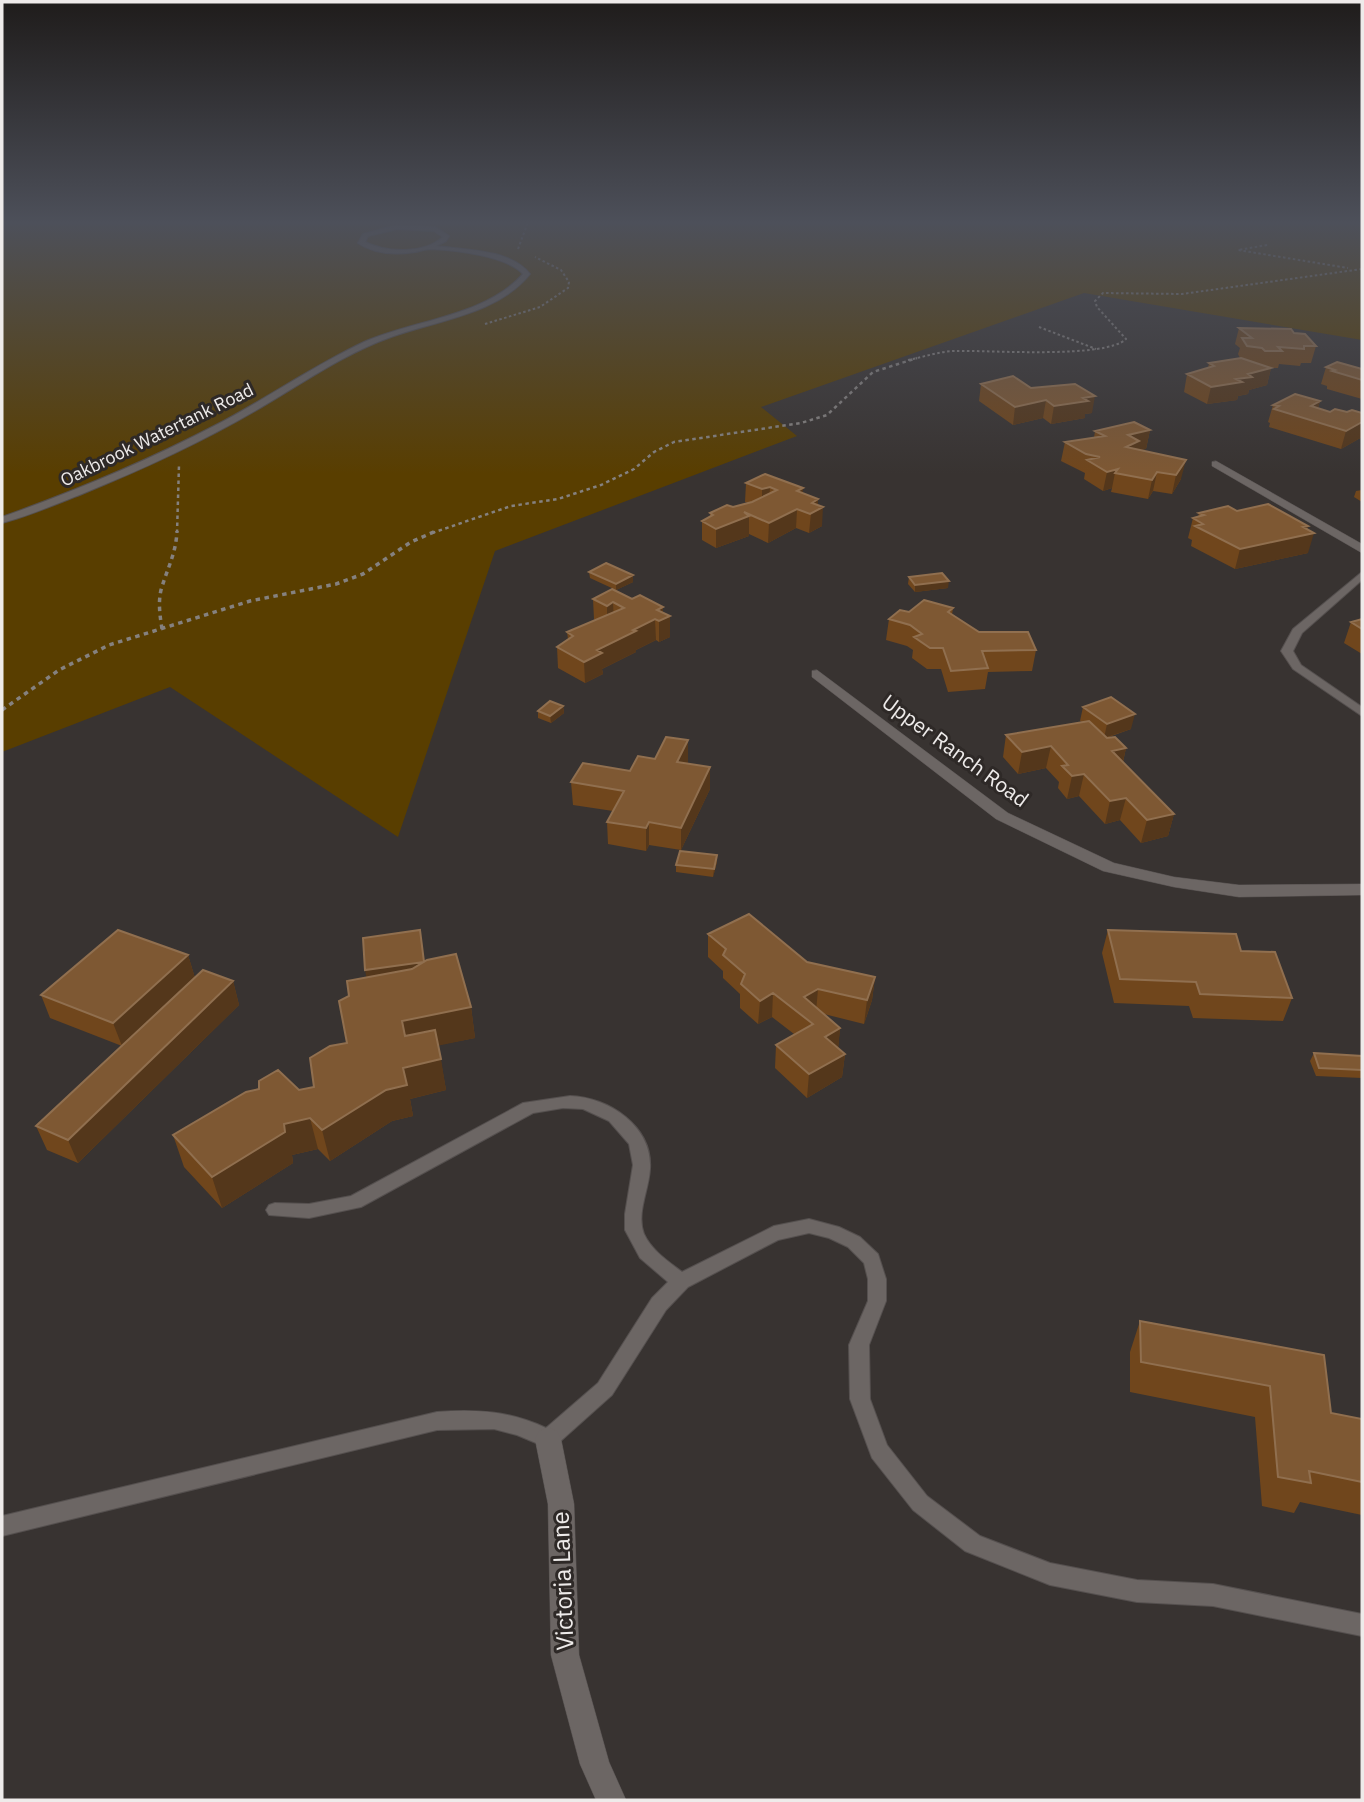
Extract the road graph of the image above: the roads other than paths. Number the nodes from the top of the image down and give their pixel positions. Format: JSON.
{"nodes":[{"id":1,"x":478,"y":306,"type":"edge"},
{"id":2,"x":1216,"y":464,"type":"dead end"},
{"id":3,"x":2,"y":520,"type":"edge"},
{"id":4,"x":1362,"y":549,"type":"edge"},
{"id":5,"x":1362,"y":575,"type":"edge"},
{"id":6,"x":817,"y":674,"type":"dead end"},
{"id":7,"x":1362,"y":712,"type":"edge"},
{"id":8,"x":1362,"y":890,"type":"edge"},
{"id":9,"x":275,"y":1210,"type":"dead end"},
{"id":10,"x":681,"y":1282,"type":"junction"},
{"id":11,"x":548,"y":1439,"type":"junction"},
{"id":12,"x":2,"y":1526,"type":"edge"},
{"id":13,"x":1362,"y":1625,"type":"edge"},
{"id":14,"x":611,"y":1800,"type":"edge"}],
"edges":[{"from":1,"to":3,"type":"lane","name":"Oakbrook Watertank Road"},
{"from":2,"to":4,"type":"street"},
{"from":5,"to":7,"type":"lane"},
{"from":6,"to":8,"type":"street","name":"Upper Ranch Road"},
{"from":9,"to":10,"type":"lane"},
{"from":10,"to":11,"type":"lane"},
{"from":10,"to":13,"type":"lane"},
{"from":11,"to":12,"type":"lane"},
{"from":11,"to":14,"type":"street","name":"Victoria Lane"}]}
